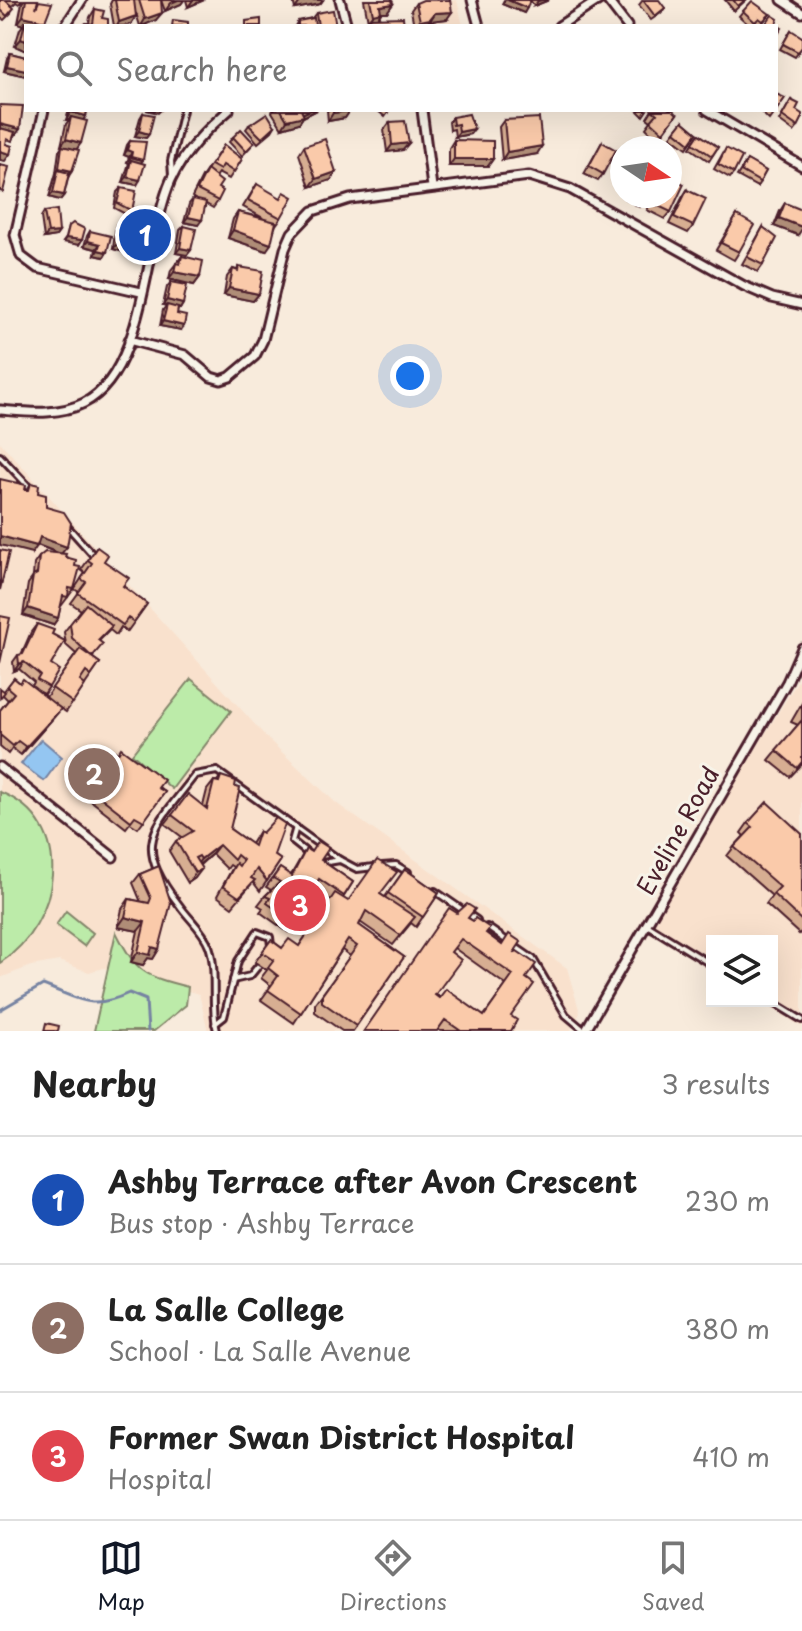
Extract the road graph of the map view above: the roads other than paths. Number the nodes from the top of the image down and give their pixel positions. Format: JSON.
{"nodes":[{"id":1,"x":82,"y":0,"type":"edge"},
{"id":2,"x":340,"y":0,"type":"edge"},
{"id":3,"x":472,"y":0,"type":"edge"},
{"id":4,"x":599,"y":0,"type":"edge"},
{"id":5,"x":607,"y":0,"type":"edge"},
{"id":6,"x":782,"y":0,"type":"edge"},
{"id":7,"x":802,"y":13,"type":"edge"},
{"id":8,"x":66,"y":24,"type":"edge"},
{"id":9,"x":346,"y":24,"type":"edge"},
{"id":10,"x":478,"y":24,"type":"edge"},
{"id":11,"x":562,"y":24,"type":"edge"},
{"id":12,"x":625,"y":24,"type":"edge"},
{"id":13,"x":44,"y":112,"type":"edge"},
{"id":14,"x":183,"y":112,"type":"edge"},
{"id":15,"x":227,"y":112,"type":"edge"},
{"id":16,"x":422,"y":112,"type":"edge"},
{"id":17,"x":710,"y":112,"type":"edge"},
{"id":18,"x":802,"y":166,"type":"edge"},
{"id":19,"x":172,"y":177,"type":"junction"},
{"id":20,"x":432,"y":187,"type":"junction"},
{"id":21,"x":141,"y":292,"type":"junction"},
{"id":22,"x":802,"y":305,"type":"edge"},
{"id":23,"x":129,"y":340,"type":"junction"},
{"id":24,"x":0,"y":410,"type":"edge"},
{"id":25,"x":0,"y":456,"type":"edge"},
{"id":26,"x":32,"y":489,"type":"edge"},
{"id":27,"x":64,"y":523,"type":"edge"},
{"id":28,"x":97,"y":561,"type":"edge"},
{"id":29,"x":802,"y":648,"type":"edge"},
{"id":30,"x":0,"y":767,"type":"edge"},
{"id":31,"x":296,"y":827,"type":"junction"},
{"id":32,"x":309,"y":855,"type":"edge"},
{"id":33,"x":113,"y":857,"type":"dead end"},
{"id":34,"x":340,"y":860,"type":"junction"},
{"id":35,"x":320,"y":862,"type":"edge"},
{"id":36,"x":416,"y":878,"type":"edge"},
{"id":37,"x":429,"y":887,"type":"edge"},
{"id":38,"x":647,"y":925,"type":"junction"},
{"id":39,"x":268,"y":953,"type":"edge"},
{"id":40,"x":706,"y":961,"type":"edge"},
{"id":41,"x":259,"y":965,"type":"dead end"},
{"id":42,"x":233,"y":980,"type":"junction"},
{"id":43,"x":778,"y":1005,"type":"edge"},
{"id":44,"x":802,"y":1020,"type":"edge"},
{"id":45,"x":215,"y":1024,"type":"junction"},
{"id":46,"x":217,"y":1031,"type":"edge"},
{"id":47,"x":585,"y":1031,"type":"edge"}],
"edges":[{"from":1,"to":8,"type":"street"},
{"from":2,"to":9,"type":"street"},
{"from":3,"to":10,"type":"street"},
{"from":4,"to":11,"type":"street"},
{"from":5,"to":12,"type":"street"},
{"from":6,"to":7,"type":"street"},
{"from":13,"to":21,"type":"street"},
{"from":14,"to":19,"type":"lane"},
{"from":15,"to":19,"type":"street"},
{"from":16,"to":20,"type":"street"},
{"from":17,"to":18,"type":"street"},
{"from":19,"to":21,"type":"street"},
{"from":20,"to":22,"type":"street"},
{"from":20,"to":23,"type":"street"},
{"from":21,"to":23,"type":"street"},
{"from":23,"to":24,"type":"street"},
{"from":25,"to":26,"type":"lane"},
{"from":27,"to":28,"type":"lane"},
{"from":29,"to":38,"type":"street","name":"Eveline Road"},
{"from":30,"to":33,"type":"street"},
{"from":31,"to":32,"type":"lane"},
{"from":31,"to":34,"type":"lane"},
{"from":31,"to":45,"type":"lane"},
{"from":34,"to":35,"type":"lane"},
{"from":34,"to":36,"type":"lane"},
{"from":37,"to":47,"type":"lane"},
{"from":38,"to":40,"type":"lane"},
{"from":38,"to":47,"type":"street","name":"Eveline Road"},
{"from":39,"to":42,"type":"lane"},
{"from":41,"to":42,"type":"lane"},
{"from":42,"to":45,"type":"lane"},
{"from":43,"to":44,"type":"lane"},
{"from":45,"to":46,"type":"lane"}]}
